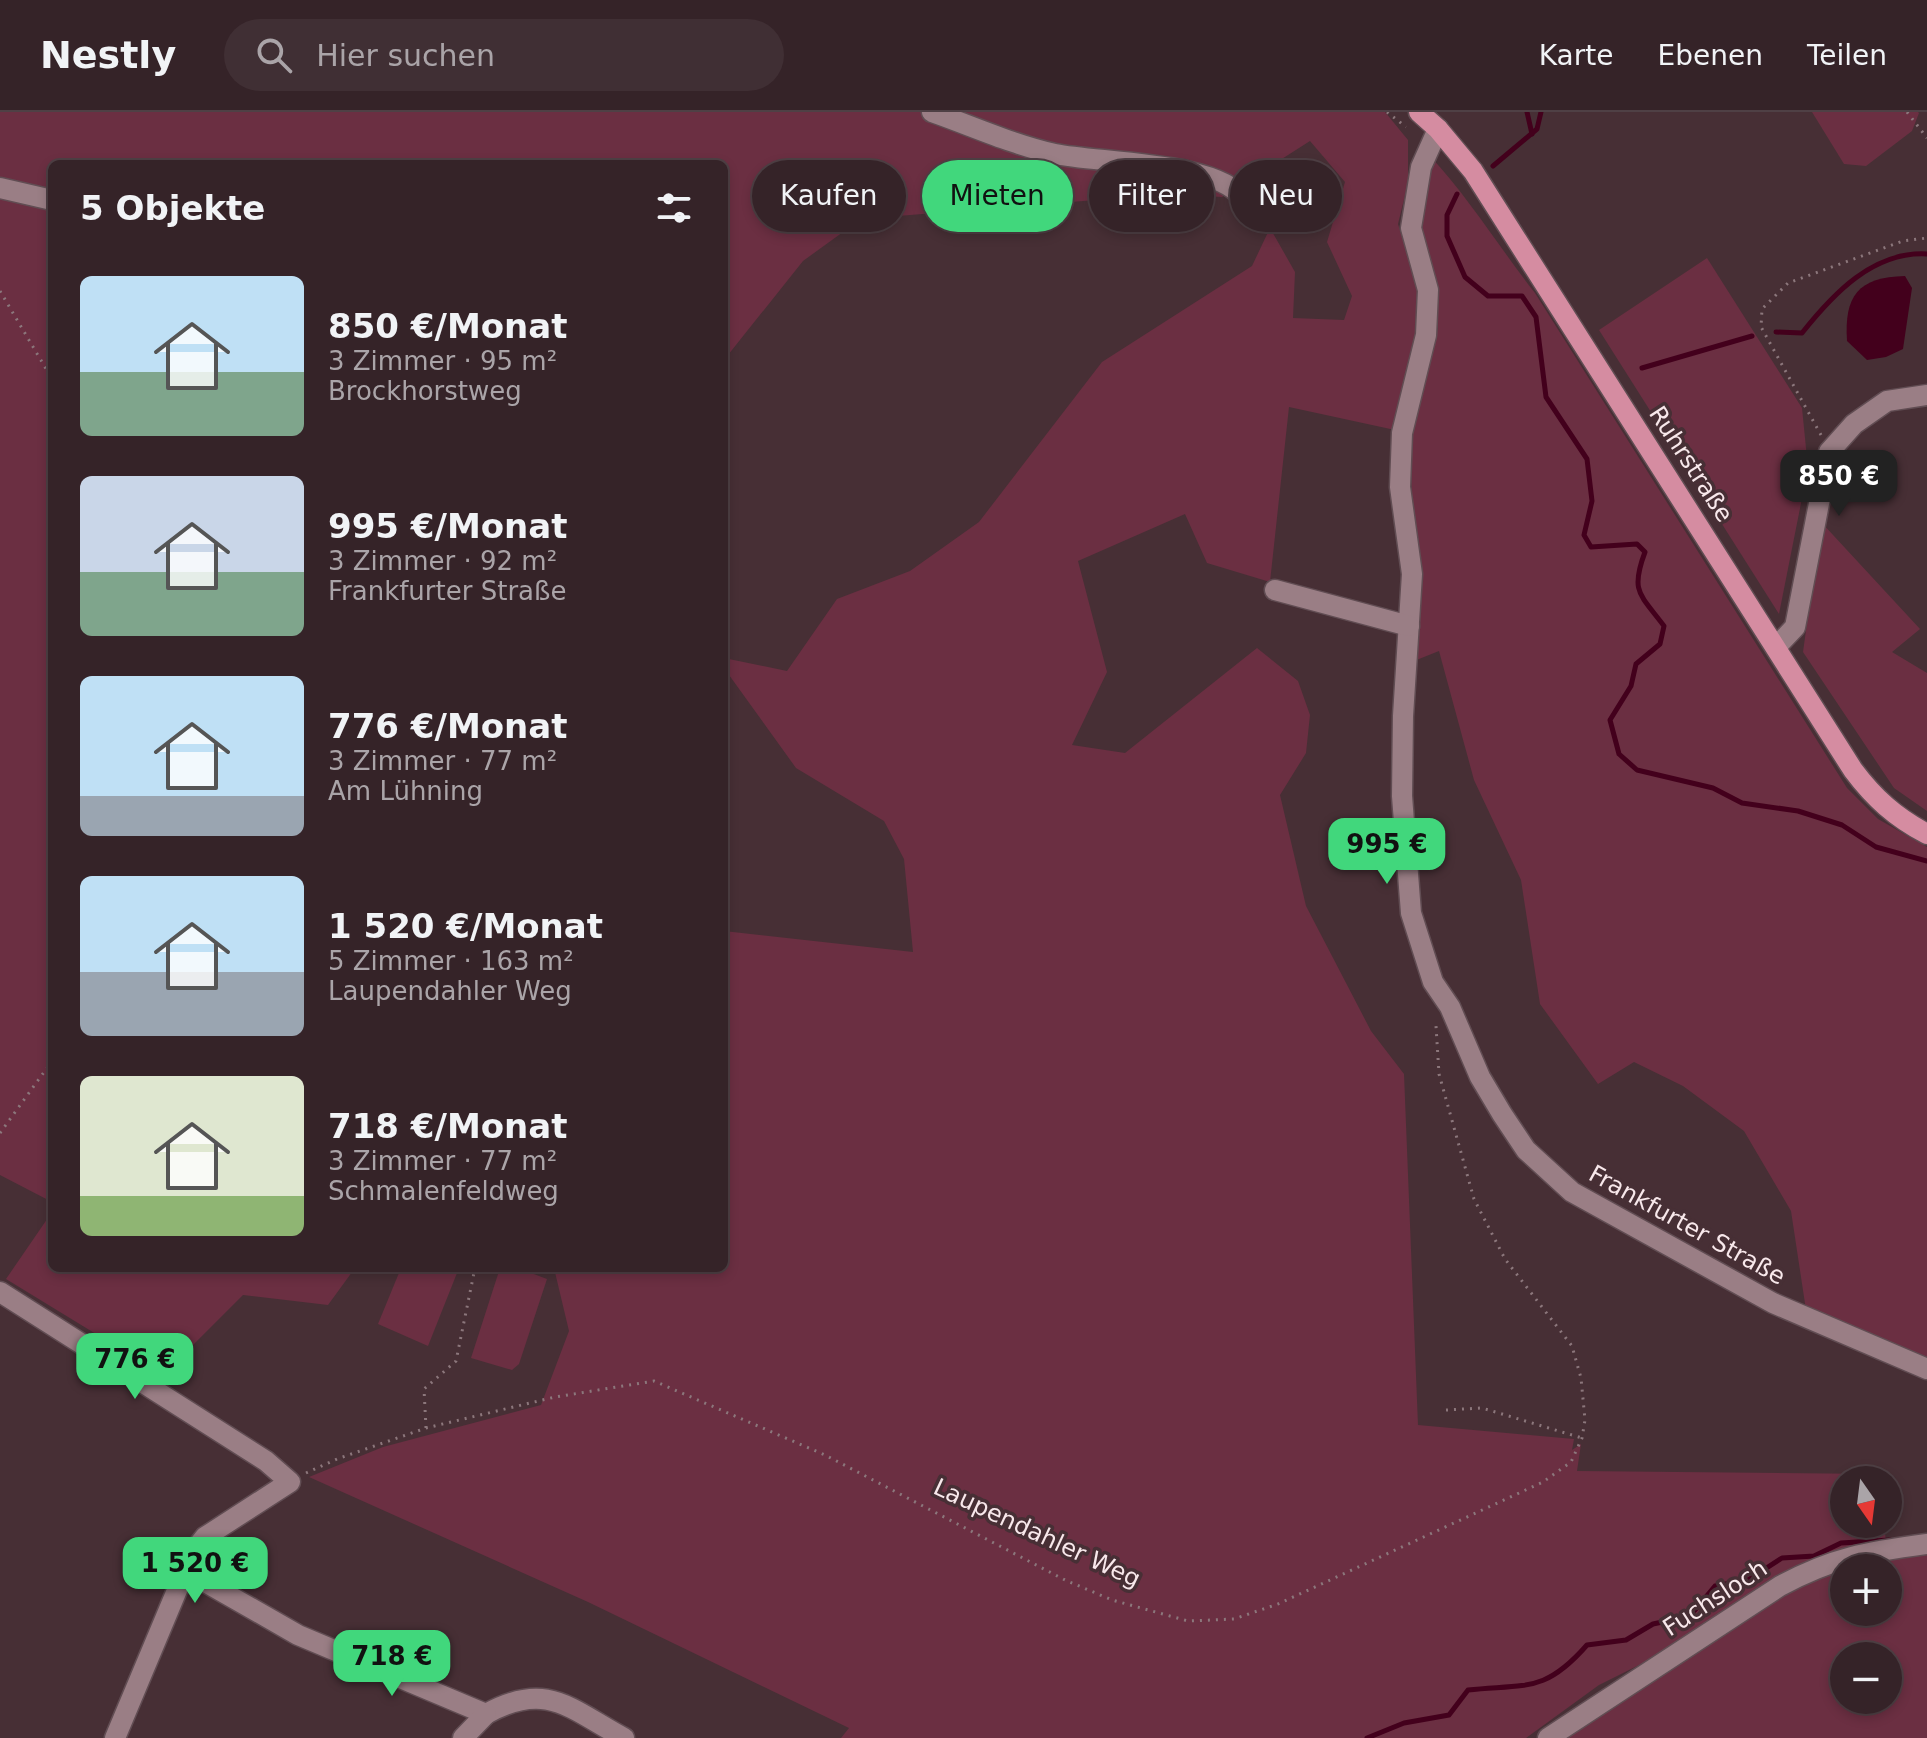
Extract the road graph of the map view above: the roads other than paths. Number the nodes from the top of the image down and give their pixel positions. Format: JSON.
{"nodes":[{"id":1,"x":932,"y":112,"type":"edge"},
{"id":2,"x":1419,"y":112,"type":"edge"},
{"id":3,"x":1438,"y":129,"type":"junction"},
{"id":4,"x":1230,"y":185,"type":"edge"},
{"id":5,"x":0,"y":188,"type":"edge"},
{"id":6,"x":48,"y":199,"type":"edge"},
{"id":7,"x":1927,"y":395,"type":"edge"},
{"id":8,"x":1275,"y":590,"type":"dead end"},
{"id":9,"x":1409,"y":626,"type":"junction"},
{"id":10,"x":1777,"y":646,"type":"junction"},
{"id":11,"x":1927,"y":834,"type":"edge"},
{"id":12,"x":0,"y":1292,"type":"edge"},
{"id":13,"x":1927,"y":1369,"type":"edge"},
{"id":14,"x":1927,"y":1544,"type":"edge"},
{"id":15,"x":186,"y":1571,"type":"junction"},
{"id":16,"x":486,"y":1714,"type":"junction"},
{"id":17,"x":115,"y":1738,"type":"edge"},
{"id":18,"x":463,"y":1738,"type":"edge"},
{"id":19,"x":624,"y":1738,"type":"edge"},
{"id":20,"x":1548,"y":1738,"type":"edge"}],
"edges":[{"from":1,"to":4,"type":"street"},
{"from":2,"to":3,"type":"main road","name":"Ruhrstraße"},
{"from":3,"to":9,"type":"street","name":"Frankfurter Straße"},
{"from":3,"to":10,"type":"main road","name":"Ruhrstraße"},
{"from":5,"to":6,"type":"street"},
{"from":7,"to":10,"type":"street"},
{"from":8,"to":9,"type":"street"},
{"from":9,"to":13,"type":"street","name":"Frankfurter Straße"},
{"from":10,"to":11,"type":"main road","name":"Ruhrstraße"},
{"from":12,"to":15,"type":"street"},
{"from":14,"to":20,"type":"street","name":"Fuchsloch"},
{"from":15,"to":16,"type":"street"},
{"from":15,"to":17,"type":"street"},
{"from":16,"to":18,"type":"street"},
{"from":16,"to":19,"type":"street"}]}
